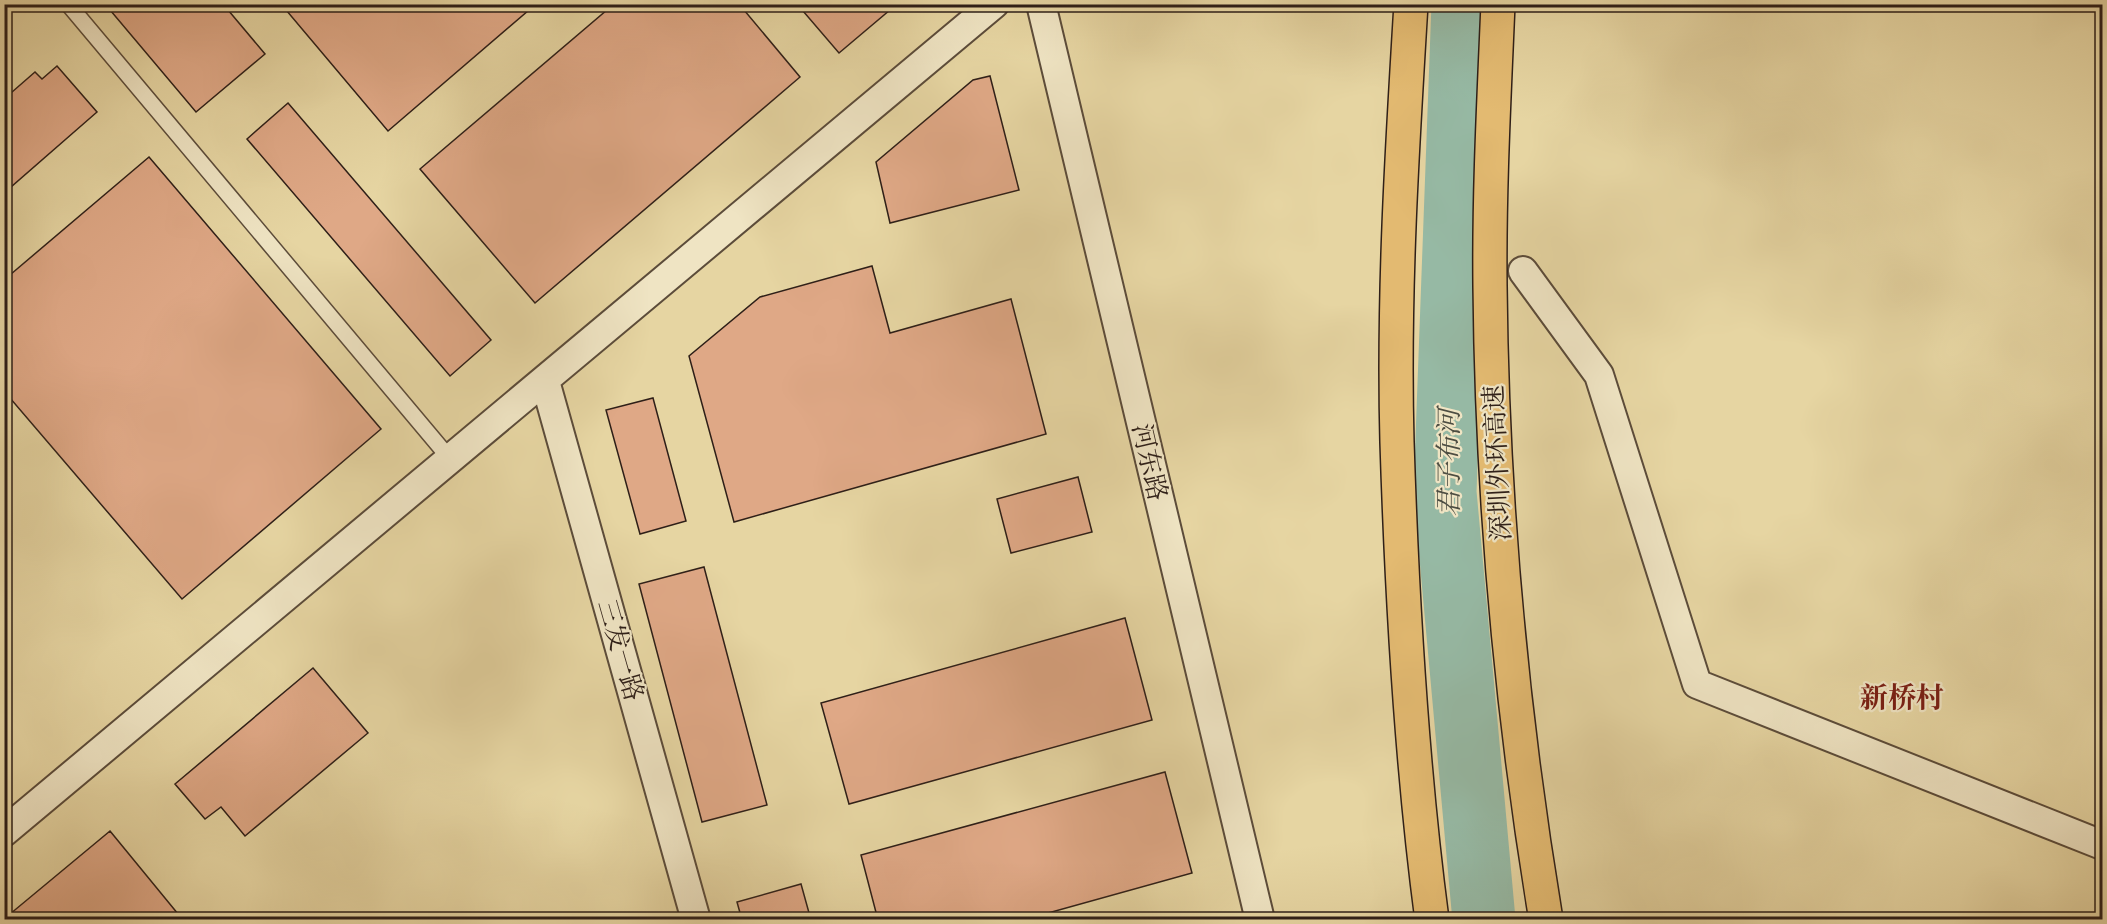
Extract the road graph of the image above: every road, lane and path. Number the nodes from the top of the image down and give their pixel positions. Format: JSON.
{"nodes":[{"id":1,"x":68,"y":4,"type":"edge"},
{"id":2,"x":994,"y":4,"type":"edge"},
{"id":3,"x":1041,"y":4,"type":"edge"},
{"id":4,"x":1411,"y":4,"type":"edge"},
{"id":5,"x":1498,"y":4,"type":"edge"},
{"id":6,"x":1523,"y":271,"type":"dead end"},
{"id":7,"x":545,"y":381,"type":"junction"},
{"id":8,"x":451,"y":460,"type":"junction"},
{"id":9,"x":4,"y":832,"type":"edge"},
{"id":10,"x":2103,"y":845,"type":"edge"},
{"id":11,"x":696,"y":920,"type":"edge"},
{"id":12,"x":1260,"y":920,"type":"edge"},
{"id":13,"x":1432,"y":920,"type":"edge"},
{"id":14,"x":1546,"y":920,"type":"edge"}],
"edges":[{"from":1,"to":8,"type":"lane"},
{"from":2,"to":7,"type":"street"},
{"from":3,"to":12,"type":"street","name":"河东路"},
{"from":4,"to":13,"type":"highway"},
{"from":5,"to":14,"type":"highway","name":"深圳外环高速"},
{"from":6,"to":10,"type":"street"},
{"from":7,"to":8,"type":"street"},
{"from":7,"to":11,"type":"street","name":"三发一路"},
{"from":8,"to":9,"type":"street"}]}
